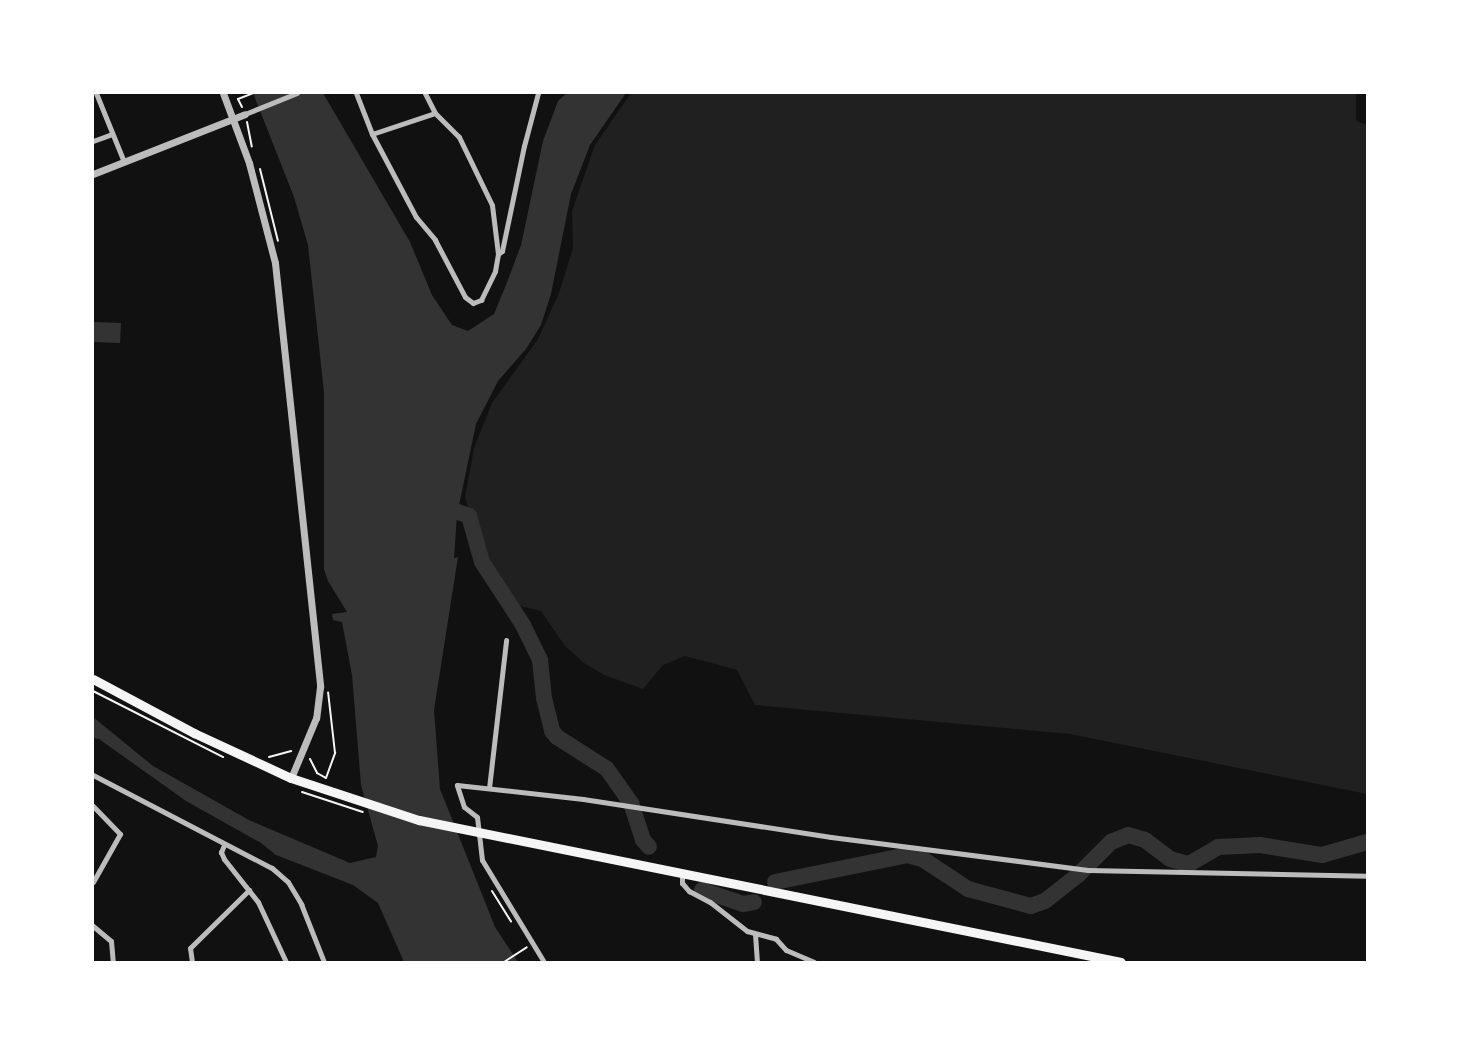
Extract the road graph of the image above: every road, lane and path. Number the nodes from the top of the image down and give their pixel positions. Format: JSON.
{"nodes":[{"id":1,"x":96,"y":93,"type":"edge"},
{"id":2,"x":223,"y":93,"type":"edge"},
{"id":3,"x":254,"y":93,"type":"edge"},
{"id":4,"x":297,"y":93,"type":"edge"},
{"id":5,"x":356,"y":93,"type":"edge"},
{"id":6,"x":425,"y":93,"type":"edge"},
{"id":7,"x":538,"y":93,"type":"edge"},
{"id":8,"x":245,"y":112,"type":"junction"},
{"id":9,"x":435,"y":113,"type":"junction"},
{"id":10,"x":233,"y":119,"type":"junction"},
{"id":11,"x":112,"y":134,"type":"junction"},
{"id":12,"x":372,"y":134,"type":"junction"},
{"id":13,"x":93,"y":141,"type":"edge"},
{"id":14,"x":124,"y":162,"type":"junction"},
{"id":15,"x":93,"y":174,"type":"edge"},
{"id":16,"x":498,"y":254,"type":"junction"},
{"id":17,"x":506,"y":640,"type":"dead end"},
{"id":18,"x":93,"y":679,"type":"edge"},
{"id":19,"x":292,"y":752,"type":"dead end"},
{"id":20,"x":268,"y":757,"type":"dead end"},
{"id":21,"x":93,"y":775,"type":"edge"},
{"id":22,"x":291,"y":778,"type":"junction"},
{"id":23,"x":489,"y":788,"type":"junction"},
{"id":24,"x":93,"y":806,"type":"edge"},
{"id":25,"x":475,"y":831,"type":"junction"},
{"id":26,"x":224,"y":845,"type":"junction"},
{"id":27,"x":682,"y":874,"type":"junction"},
{"id":28,"x":1367,"y":876,"type":"edge"},
{"id":29,"x":93,"y":882,"type":"edge"},
{"id":30,"x":249,"y":890,"type":"junction"},
{"id":31,"x":93,"y":926,"type":"edge"},
{"id":32,"x":755,"y":934,"type":"junction"},
{"id":33,"x":527,"y":946,"type":"dead end"},
{"id":34,"x":113,"y":962,"type":"edge"},
{"id":35,"x":192,"y":962,"type":"edge"},
{"id":36,"x":286,"y":962,"type":"edge"},
{"id":37,"x":324,"y":962,"type":"edge"},
{"id":38,"x":504,"y":962,"type":"edge"},
{"id":39,"x":544,"y":962,"type":"edge"},
{"id":40,"x":757,"y":962,"type":"edge"},
{"id":41,"x":814,"y":962,"type":"edge"},
{"id":42,"x":1121,"y":962,"type":"edge"}],
"edges":[{"from":1,"to":11,"type":"street"},
{"from":2,"to":10,"type":"street"},
{"from":3,"to":8,"type":"path"},
{"from":4,"to":8,"type":"street"},
{"from":5,"to":12,"type":"street"},
{"from":6,"to":9,"type":"street"},
{"from":7,"to":16,"type":"street"},
{"from":8,"to":10,"type":"street"},
{"from":9,"to":12,"type":"street"},
{"from":9,"to":16,"type":"street"},
{"from":10,"to":14,"type":"street"},
{"from":10,"to":22,"type":"street"},
{"from":11,"to":13,"type":"street"},
{"from":11,"to":14,"type":"street"},
{"from":12,"to":16,"type":"street"},
{"from":14,"to":15,"type":"street"},
{"from":17,"to":23,"type":"street"},
{"from":18,"to":22,"type":"main road"},
{"from":19,"to":20,"type":"path"},
{"from":21,"to":26,"type":"street"},
{"from":22,"to":25,"type":"main road"},
{"from":23,"to":25,"type":"street"},
{"from":23,"to":28,"type":"street"},
{"from":24,"to":29,"type":"street"},
{"from":25,"to":27,"type":"main road"},
{"from":25,"to":39,"type":"street"},
{"from":26,"to":30,"type":"street"},
{"from":26,"to":37,"type":"street"},
{"from":27,"to":32,"type":"street"},
{"from":27,"to":42,"type":"main road"},
{"from":30,"to":35,"type":"street"},
{"from":30,"to":36,"type":"street"},
{"from":31,"to":34,"type":"street"},
{"from":32,"to":40,"type":"street"},
{"from":32,"to":41,"type":"street"},
{"from":33,"to":38,"type":"path"}]}
